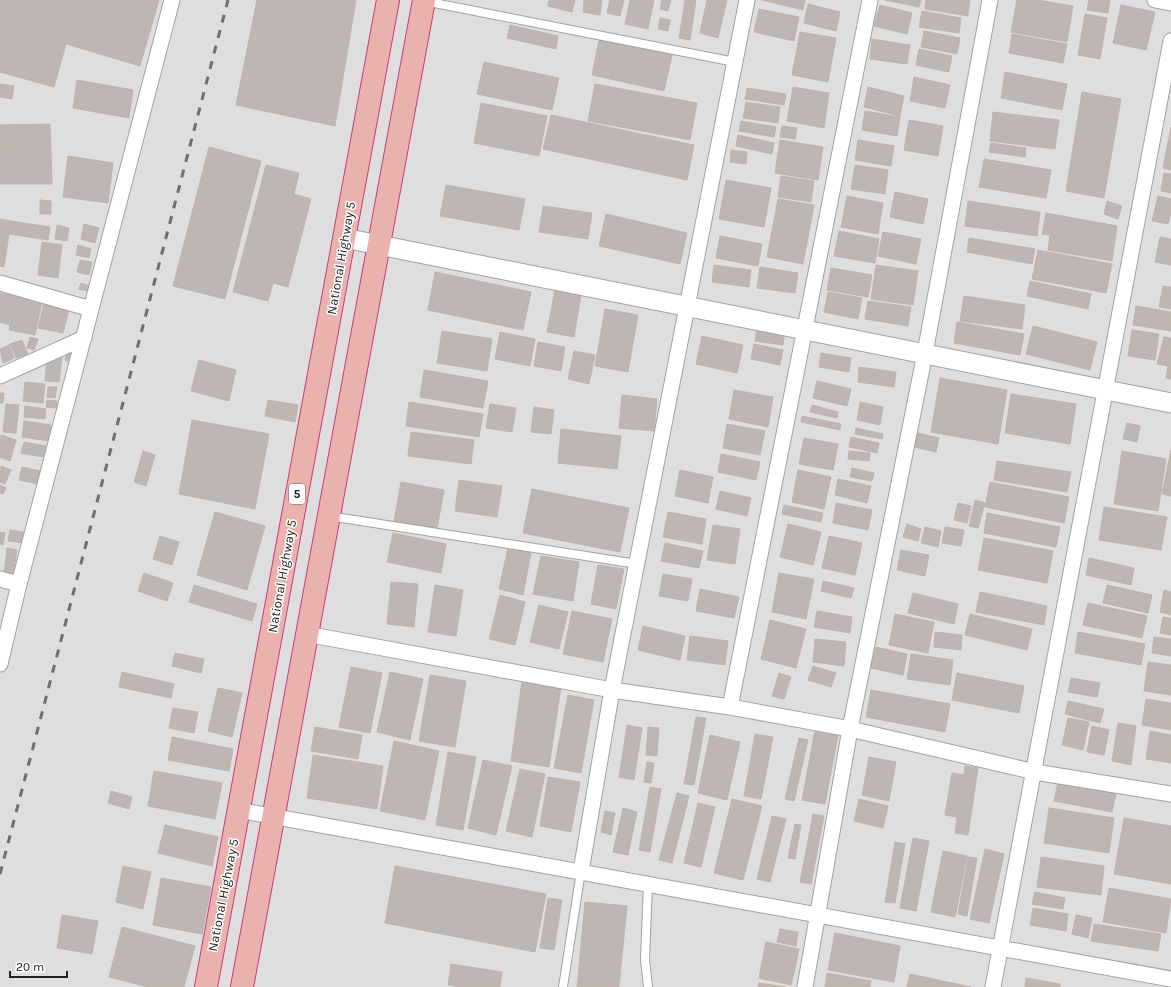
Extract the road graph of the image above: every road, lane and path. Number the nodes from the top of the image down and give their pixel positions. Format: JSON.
{"nodes":[{"id":1,"x":172,"y":0,"type":"edge"},
{"id":2,"x":388,"y":0,"type":"edge"},
{"id":3,"x":424,"y":0,"type":"edge"},
{"id":4,"x":746,"y":0,"type":"edge"},
{"id":5,"x":870,"y":0,"type":"edge"},
{"id":6,"x":990,"y":0,"type":"edge"},
{"id":7,"x":1155,"y":0,"type":"edge"},
{"id":8,"x":1171,"y":3,"type":"edge"},
{"id":9,"x":1171,"y":41,"type":"edge"},
{"id":10,"x":735,"y":62,"type":"junction"},
{"id":11,"x":344,"y":238,"type":"junction"},
{"id":12,"x":378,"y":245,"type":"junction"},
{"id":13,"x":0,"y":283,"type":"edge"},
{"id":14,"x":688,"y":306,"type":"junction"},
{"id":15,"x":91,"y":309,"type":"junction"},
{"id":16,"x":805,"y":329,"type":"junction"},
{"id":17,"x":84,"y":338,"type":"junction"},
{"id":18,"x":925,"y":353,"type":"junction"},
{"id":19,"x":0,"y":376,"type":"edge"},
{"id":20,"x":1105,"y":389,"type":"junction"},
{"id":21,"x":1171,"y":402,"type":"edge"},
{"id":22,"x":328,"y":516,"type":"junction"},
{"id":23,"x":637,"y":564,"type":"junction"},
{"id":24,"x":0,"y":579,"type":"edge"},
{"id":25,"x":19,"y":584,"type":"junction"},
{"id":26,"x":306,"y":634,"type":"junction"},
{"id":27,"x":0,"y":664,"type":"edge"},
{"id":28,"x":612,"y":690,"type":"junction"},
{"id":29,"x":730,"y":707,"type":"junction"},
{"id":30,"x":850,"y":729,"type":"junction"},
{"id":31,"x":1034,"y":772,"type":"junction"},
{"id":32,"x":1171,"y":794,"type":"edge"},
{"id":33,"x":238,"y":810,"type":"junction"},
{"id":34,"x":272,"y":816,"type":"junction"},
{"id":35,"x":581,"y":871,"type":"junction"},
{"id":36,"x":648,"y":883,"type":"junction"},
{"id":37,"x":818,"y":914,"type":"junction"},
{"id":38,"x":1000,"y":948,"type":"junction"},
{"id":39,"x":1171,"y":979,"type":"edge"},
{"id":40,"x":206,"y":987,"type":"edge"},
{"id":41,"x":242,"y":987,"type":"edge"},
{"id":42,"x":563,"y":987,"type":"edge"},
{"id":43,"x":648,"y":987,"type":"edge"},
{"id":44,"x":805,"y":987,"type":"edge"},
{"id":45,"x":993,"y":987,"type":"edge"}],
"edges":[{"from":1,"to":15,"type":"street"},
{"from":2,"to":11,"type":"highway","name":"National Highway 5","number":"5"},
{"from":3,"to":10,"type":"lane"},
{"from":3,"to":12,"type":"highway"},
{"from":4,"to":10,"type":"street"},
{"from":5,"to":16,"type":"street"},
{"from":6,"to":18,"type":"street"},
{"from":7,"to":8,"type":"street"},
{"from":9,"to":20,"type":"street"},
{"from":10,"to":14,"type":"street"},
{"from":11,"to":12,"type":"street"},
{"from":11,"to":33,"type":"highway","name":"National Highway 5","number":"5"},
{"from":12,"to":14,"type":"street"},
{"from":12,"to":22,"type":"highway"},
{"from":13,"to":15,"type":"street"},
{"from":14,"to":16,"type":"street"},
{"from":14,"to":23,"type":"street"},
{"from":15,"to":17,"type":"street"},
{"from":16,"to":18,"type":"street"},
{"from":16,"to":29,"type":"street"},
{"from":17,"to":19,"type":"street"},
{"from":17,"to":25,"type":"street"},
{"from":18,"to":20,"type":"street"},
{"from":18,"to":30,"type":"street"},
{"from":20,"to":21,"type":"street"},
{"from":20,"to":31,"type":"street"},
{"from":22,"to":23,"type":"lane"},
{"from":22,"to":26,"type":"highway"},
{"from":23,"to":28,"type":"street"},
{"from":24,"to":25,"type":"street"},
{"from":25,"to":27,"type":"street"},
{"from":26,"to":28,"type":"street"},
{"from":26,"to":34,"type":"highway"},
{"from":28,"to":29,"type":"street"},
{"from":28,"to":35,"type":"street"},
{"from":29,"to":30,"type":"street"},
{"from":30,"to":31,"type":"street"},
{"from":30,"to":37,"type":"street"},
{"from":31,"to":32,"type":"street"},
{"from":31,"to":38,"type":"street"},
{"from":33,"to":34,"type":"street"},
{"from":33,"to":40,"type":"highway","name":"National Highway 5","number":"5"},
{"from":34,"to":35,"type":"street"},
{"from":34,"to":41,"type":"highway"},
{"from":35,"to":36,"type":"street"},
{"from":35,"to":42,"type":"lane"},
{"from":36,"to":37,"type":"street"},
{"from":36,"to":43,"type":"lane"},
{"from":37,"to":38,"type":"street"},
{"from":37,"to":44,"type":"street"},
{"from":38,"to":39,"type":"street"},
{"from":38,"to":45,"type":"street"}]}
